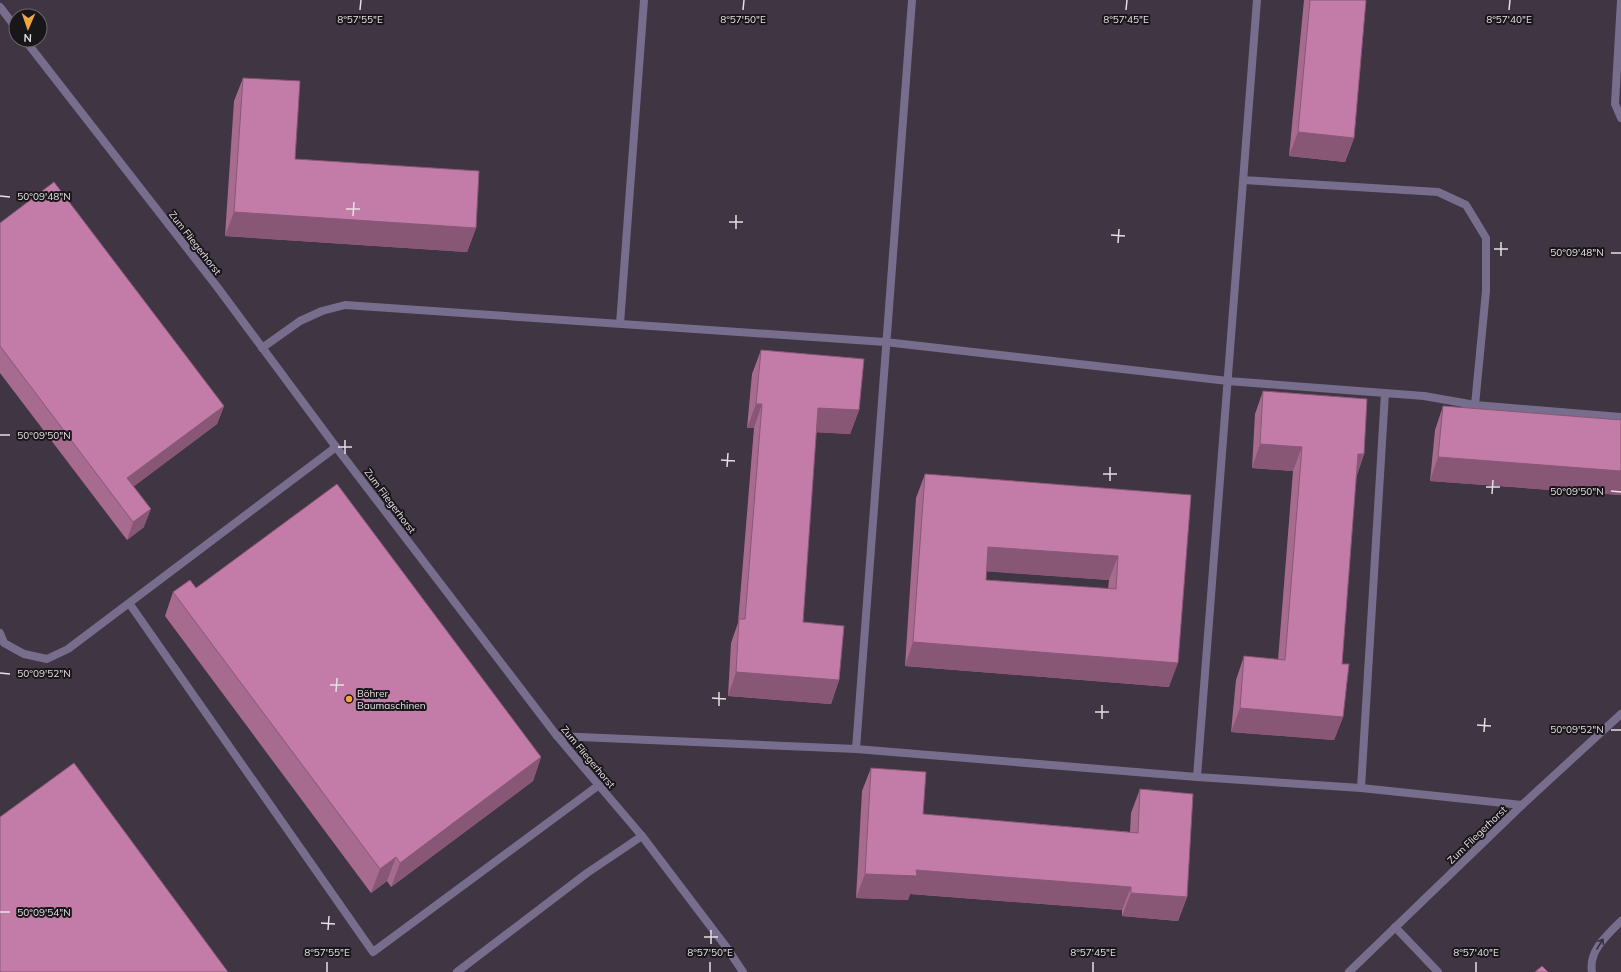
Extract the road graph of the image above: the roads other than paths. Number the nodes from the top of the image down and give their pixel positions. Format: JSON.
{"nodes":[{"id":1,"x":644,"y":0,"type":"edge"},
{"id":2,"x":912,"y":0,"type":"edge"},
{"id":3,"x":1257,"y":0,"type":"edge"},
{"id":4,"x":1621,"y":0,"type":"edge"},
{"id":5,"x":0,"y":7,"type":"edge"},
{"id":6,"x":8,"y":18,"type":"edge"},
{"id":7,"x":31,"y":48,"type":"edge"},
{"id":8,"x":1621,"y":118,"type":"edge"},
{"id":9,"x":1243,"y":180,"type":"junction"},
{"id":10,"x":620,"y":324,"type":"junction"},
{"id":11,"x":885,"y":342,"type":"junction"},
{"id":12,"x":262,"y":348,"type":"junction"},
{"id":13,"x":1228,"y":381,"type":"junction"},
{"id":14,"x":1385,"y":393,"type":"junction"},
{"id":15,"x":1475,"y":404,"type":"junction"},
{"id":16,"x":1621,"y":417,"type":"edge"},
{"id":17,"x":336,"y":447,"type":"junction"},
{"id":18,"x":129,"y":603,"type":"junction"},
{"id":19,"x":0,"y":633,"type":"edge"},
{"id":20,"x":1621,"y":714,"type":"edge"},
{"id":21,"x":557,"y":736,"type":"junction"},
{"id":22,"x":856,"y":749,"type":"junction"},
{"id":23,"x":1197,"y":777,"type":"junction"},
{"id":24,"x":599,"y":785,"type":"junction"},
{"id":25,"x":1361,"y":788,"type":"junction"},
{"id":26,"x":1522,"y":805,"type":"junction"},
{"id":27,"x":642,"y":836,"type":"junction"},
{"id":28,"x":1621,"y":921,"type":"edge"},
{"id":29,"x":1395,"y":927,"type":"junction"},
{"id":30,"x":457,"y":972,"type":"edge"},
{"id":31,"x":743,"y":972,"type":"edge"},
{"id":32,"x":1349,"y":972,"type":"edge"},
{"id":33,"x":1438,"y":972,"type":"edge"},
{"id":34,"x":1592,"y":972,"type":"edge"}],
"edges":[{"from":1,"to":10,"type":"street"},
{"from":2,"to":11,"type":"street"},
{"from":3,"to":9,"type":"street"},
{"from":4,"to":8,"type":"street"},
{"from":5,"to":6,"type":"street"},
{"from":7,"to":12,"type":"street","name":"Zum Fliegerhorst"},
{"from":9,"to":13,"type":"street"},
{"from":9,"to":15,"type":"street"},
{"from":10,"to":11,"type":"street"},
{"from":10,"to":12,"type":"street"},
{"from":11,"to":13,"type":"street"},
{"from":11,"to":22,"type":"street"},
{"from":12,"to":17,"type":"street","name":"Zum Fliegerhorst"},
{"from":13,"to":14,"type":"street"},
{"from":13,"to":23,"type":"street"},
{"from":14,"to":15,"type":"street"},
{"from":14,"to":25,"type":"street"},
{"from":15,"to":16,"type":"street"},
{"from":17,"to":18,"type":"street"},
{"from":17,"to":21,"type":"street","name":"Zum Fliegerhorst"},
{"from":18,"to":19,"type":"street"},
{"from":18,"to":24,"type":"street"},
{"from":20,"to":26,"type":"street","name":"Zum Fliegerhorst"},
{"from":21,"to":22,"type":"street"},
{"from":21,"to":24,"type":"street","name":"Zum Fliegerhorst"},
{"from":22,"to":23,"type":"street"},
{"from":23,"to":25,"type":"street"},
{"from":24,"to":27,"type":"street","name":"Zum Fliegerhorst"},
{"from":25,"to":26,"type":"street"},
{"from":26,"to":29,"type":"street","name":"Zum Fliegerhorst"},
{"from":27,"to":30,"type":"street"},
{"from":27,"to":31,"type":"street","name":"Zum Fliegerhorst"},
{"from":34,"to":28,"type":"street","one_way":true},
{"from":29,"to":32,"type":"street","name":"Zum Fliegerhorst"},
{"from":29,"to":33,"type":"street"}]}
